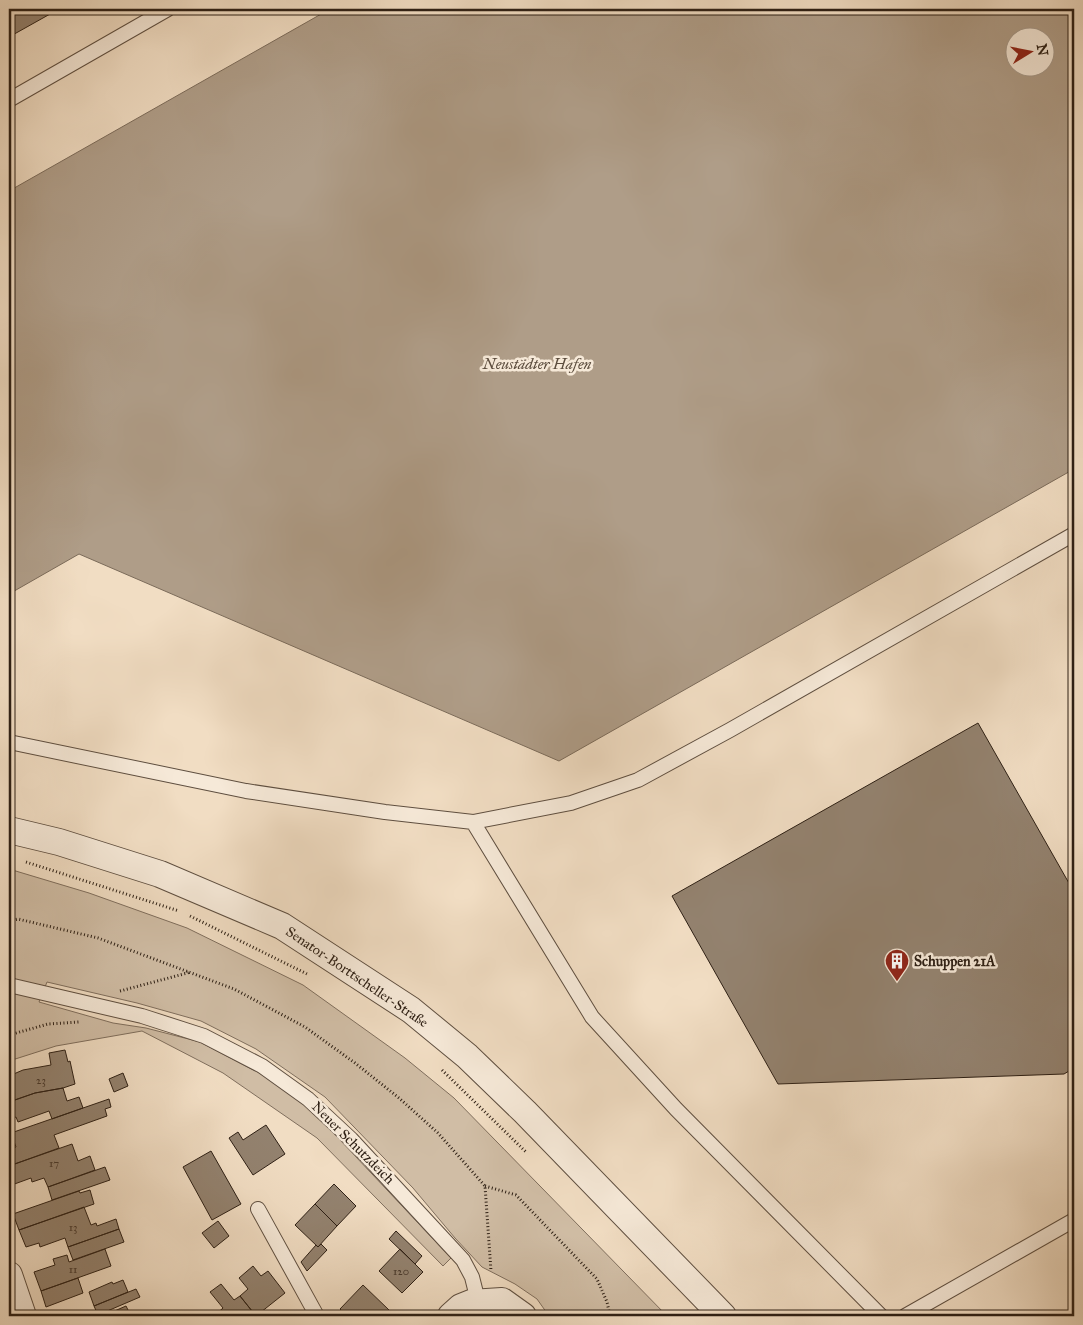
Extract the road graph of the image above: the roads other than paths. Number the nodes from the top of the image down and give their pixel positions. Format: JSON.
{"nodes":[{"id":1,"x":168,"y":9,"type":"edge"},
{"id":2,"x":9,"y":100,"type":"edge"},
{"id":3,"x":1074,"y":534,"type":"edge"},
{"id":4,"x":9,"y":742,"type":"edge"},
{"id":5,"x":472,"y":822,"type":"junction"},
{"id":6,"x":9,"y":830,"type":"edge"},
{"id":7,"x":9,"y":985,"type":"edge"},
{"id":8,"x":258,"y":1209,"type":"dead end"},
{"id":9,"x":1074,"y":1220,"type":"edge"},
{"id":10,"x":9,"y":1275,"type":"edge"},
{"id":11,"x":483,"y":1309,"type":"edge"},
{"id":12,"x":518,"y":1312,"type":"edge"},
{"id":13,"x":24,"y":1316,"type":"edge"},
{"id":14,"x":317,"y":1316,"type":"edge"},
{"id":15,"x":451,"y":1316,"type":"edge"},
{"id":16,"x":723,"y":1316,"type":"edge"},
{"id":17,"x":881,"y":1316,"type":"edge"},
{"id":18,"x":905,"y":1316,"type":"edge"}],
"edges":[{"from":1,"to":2,"type":"lane"},
{"from":3,"to":5,"type":"lane"},
{"from":4,"to":5,"type":"lane"},
{"from":5,"to":17,"type":"lane"},
{"from":6,"to":16,"type":"street","name":"Senator-Borttscheller-Straße"},
{"from":7,"to":11,"type":"lane","name":"Neuer Schutzdeich"},
{"from":8,"to":14,"type":"lane"},
{"from":9,"to":18,"type":"lane"},
{"from":10,"to":13,"type":"street"},
{"from":11,"to":12,"type":"street"},
{"from":11,"to":15,"type":"street"}]}
